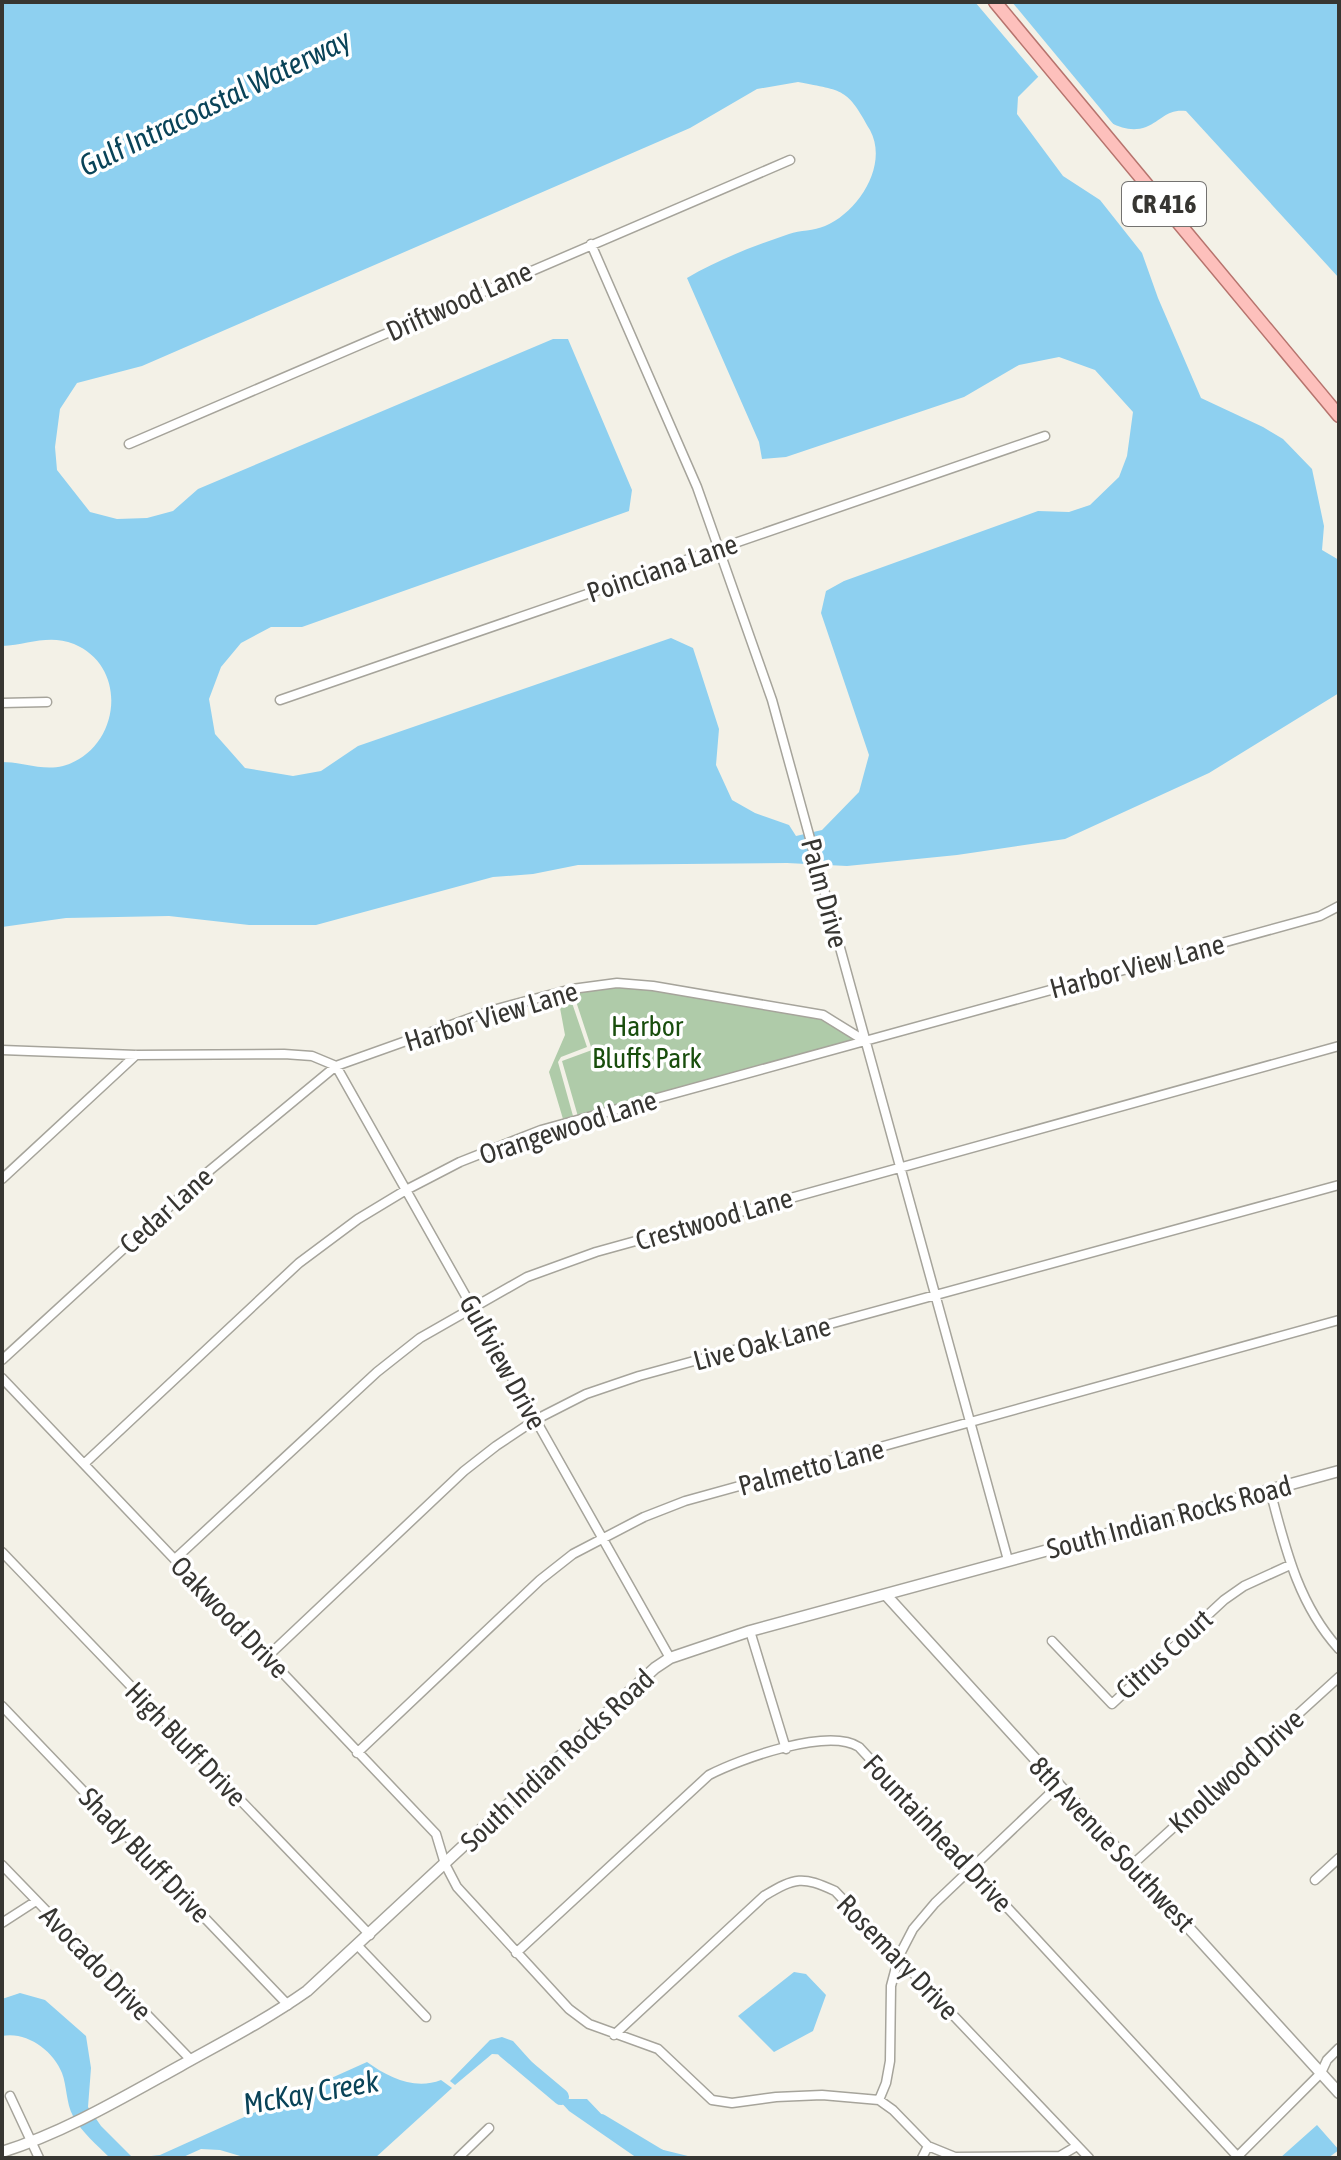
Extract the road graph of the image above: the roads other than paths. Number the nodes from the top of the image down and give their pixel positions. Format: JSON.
{"nodes":[{"id":1,"x":995,"y":2,"type":"edge"},
{"id":2,"x":790,"y":160,"type":"dead end"},
{"id":3,"x":591,"y":244,"type":"junction"},
{"id":4,"x":1335,"y":411,"type":"edge"},
{"id":5,"x":1045,"y":436,"type":"dead end"},
{"id":6,"x":129,"y":444,"type":"dead end"},
{"id":7,"x":719,"y":548,"type":"junction"},
{"id":8,"x":280,"y":700,"type":"dead end"},
{"id":9,"x":47,"y":702,"type":"dead end"},
{"id":10,"x":2,"y":703,"type":"edge"},
{"id":11,"x":1339,"y":906,"type":"edge"},
{"id":12,"x":865,"y":1041,"type":"junction"},
{"id":13,"x":1339,"y":1046,"type":"edge"},
{"id":14,"x":2,"y":1050,"type":"edge"},
{"id":15,"x":136,"y":1055,"type":"junction"},
{"id":16,"x":336,"y":1066,"type":"junction"},
{"id":17,"x":902,"y":1167,"type":"junction"},
{"id":18,"x":2,"y":1179,"type":"edge"},
{"id":19,"x":1339,"y":1185,"type":"edge"},
{"id":20,"x":406,"y":1190,"type":"junction"},
{"id":21,"x":935,"y":1296,"type":"junction"},
{"id":22,"x":472,"y":1307,"type":"junction"},
{"id":23,"x":1339,"y":1320,"type":"edge"},
{"id":24,"x":2,"y":1360,"type":"edge"},
{"id":25,"x":2,"y":1378,"type":"edge"},
{"id":26,"x":535,"y":1420,"type":"junction"},
{"id":27,"x":969,"y":1424,"type":"junction"},
{"id":28,"x":85,"y":1463,"type":"junction"},
{"id":29,"x":1339,"y":1471,"type":"edge"},
{"id":30,"x":1270,"y":1490,"type":"junction"},
{"id":31,"x":602,"y":1538,"type":"junction"},
{"id":32,"x":2,"y":1552,"type":"edge"},
{"id":33,"x":175,"y":1559,"type":"junction"},
{"id":34,"x":1008,"y":1560,"type":"junction"},
{"id":35,"x":1290,"y":1565,"type":"junction"},
{"id":36,"x":886,"y":1595,"type":"junction"},
{"id":37,"x":750,"y":1631,"type":"junction"},
{"id":38,"x":1052,"y":1641,"type":"dead end"},
{"id":39,"x":1339,"y":1649,"type":"edge"},
{"id":40,"x":268,"y":1656,"type":"junction"},
{"id":41,"x":670,"y":1658,"type":"junction"},
{"id":42,"x":1339,"y":1677,"type":"edge"},
{"id":43,"x":2,"y":1706,"type":"edge"},
{"id":44,"x":786,"y":1749,"type":"junction"},
{"id":45,"x":357,"y":1753,"type":"junction"},
{"id":46,"x":1058,"y":1786,"type":"junction"},
{"id":47,"x":1339,"y":1858,"type":"edge"},
{"id":48,"x":445,"y":1864,"type":"junction"},
{"id":49,"x":2,"y":1865,"type":"edge"},
{"id":50,"x":1132,"y":1865,"type":"junction"},
{"id":51,"x":971,"y":1869,"type":"junction"},
{"id":52,"x":1315,"y":1880,"type":"dead end"},
{"id":53,"x":36,"y":1901,"type":"junction"},
{"id":54,"x":2,"y":1923,"type":"edge"},
{"id":55,"x":370,"y":1935,"type":"junction"},
{"id":56,"x":358,"y":1946,"type":"junction"},
{"id":57,"x":516,"y":1953,"type":"junction"},
{"id":58,"x":899,"y":1956,"type":"junction"},
{"id":59,"x":288,"y":2005,"type":"junction"},
{"id":60,"x":426,"y":2017,"type":"dead end"},
{"id":61,"x":614,"y":2035,"type":"junction"},
{"id":62,"x":1339,"y":2048,"type":"edge"},
{"id":63,"x":191,"y":2060,"type":"junction"},
{"id":64,"x":1321,"y":2073,"type":"junction"},
{"id":65,"x":1339,"y":2093,"type":"edge"},
{"id":66,"x":10,"y":2096,"type":"dead end"},
{"id":67,"x":879,"y":2100,"type":"junction"},
{"id":68,"x":489,"y":2128,"type":"dead end"},
{"id":69,"x":31,"y":2143,"type":"junction"},
{"id":70,"x":928,"y":2146,"type":"junction"},
{"id":71,"x":1077,"y":2146,"type":"junction"},
{"id":72,"x":2,"y":2152,"type":"edge"},
{"id":73,"x":1236,"y":2157,"type":"edge"},
{"id":74,"x":39,"y":2158,"type":"edge"},
{"id":75,"x":458,"y":2158,"type":"edge"},
{"id":76,"x":922,"y":2158,"type":"edge"},
{"id":77,"x":1089,"y":2158,"type":"edge"}],
"edges":[{"from":1,"to":4,"type":"main road","number":"CR 416"},
{"from":2,"to":3,"type":"street","name":"Driftwood Lane"},
{"from":3,"to":6,"type":"street","name":"Driftwood Lane"},
{"from":3,"to":7,"type":"street","name":"Palm Drive"},
{"from":5,"to":7,"type":"street","name":"Poinciana Lane"},
{"from":7,"to":8,"type":"street","name":"Poinciana Lane"},
{"from":7,"to":12,"type":"street","name":"Palm Drive"},
{"from":9,"to":10,"type":"street"},
{"from":11,"to":12,"type":"street","name":"Harbor View Lane"},
{"from":12,"to":16,"type":"street","name":"Harbor View Lane"},
{"from":12,"to":17,"type":"street","name":"Palm Drive"},
{"from":12,"to":20,"type":"street","name":"Orangewood Lane"},
{"from":13,"to":17,"type":"street","name":"Crestwood Lane"},
{"from":14,"to":15,"type":"street"},
{"from":15,"to":16,"type":"street"},
{"from":15,"to":18,"type":"street"},
{"from":16,"to":20,"type":"street","name":"Gulfview Drive"},
{"from":16,"to":24,"type":"street","name":"Cedar Lane"},
{"from":17,"to":21,"type":"street","name":"Palm Drive"},
{"from":17,"to":22,"type":"street","name":"Crestwood Lane"},
{"from":19,"to":21,"type":"street","name":"Live Oak Lane"},
{"from":20,"to":22,"type":"street","name":"Gulfview Drive"},
{"from":20,"to":28,"type":"street","name":"Orangewood Lane"},
{"from":21,"to":26,"type":"street","name":"Live Oak Lane"},
{"from":21,"to":27,"type":"street","name":"Palm Drive"},
{"from":22,"to":26,"type":"street","name":"Gulfview Drive"},
{"from":22,"to":33,"type":"street","name":"Crestwood Lane"},
{"from":23,"to":27,"type":"street","name":"Palmetto Lane"},
{"from":25,"to":28,"type":"street","name":"Oakwood Drive"},
{"from":26,"to":31,"type":"street","name":"Gulfview Drive"},
{"from":26,"to":40,"type":"street","name":"Live Oak Lane"},
{"from":27,"to":31,"type":"street","name":"Palmetto Lane"},
{"from":27,"to":34,"type":"street","name":"Palm Drive"},
{"from":28,"to":33,"type":"street","name":"Oakwood Drive"},
{"from":29,"to":30,"type":"street","name":"South Indian Rocks Road"},
{"from":30,"to":34,"type":"street","name":"South Indian Rocks Road"},
{"from":30,"to":35,"type":"street"},
{"from":31,"to":41,"type":"street","name":"Gulfview Drive"},
{"from":31,"to":45,"type":"street","name":"Palmetto Lane"},
{"from":32,"to":55,"type":"street","name":"High Bluff Drive"},
{"from":33,"to":40,"type":"street","name":"Oakwood Drive"},
{"from":34,"to":36,"type":"street","name":"South Indian Rocks Road"},
{"from":35,"to":38,"type":"street","name":"Citrus Court"},
{"from":35,"to":39,"type":"street"},
{"from":36,"to":37,"type":"street","name":"South Indian Rocks Road"},
{"from":36,"to":46,"type":"street","name":"8th Avenue Southwest"},
{"from":37,"to":41,"type":"street","name":"South Indian Rocks Road"},
{"from":37,"to":44,"type":"street"},
{"from":40,"to":45,"type":"street","name":"Oakwood Drive"},
{"from":41,"to":48,"type":"street","name":"South Indian Rocks Road"},
{"from":42,"to":50,"type":"street","name":"Knollwood Drive"},
{"from":43,"to":59,"type":"street","name":"Shady Bluff Drive"},
{"from":44,"to":51,"type":"street","name":"Fountainhead Drive"},
{"from":44,"to":57,"type":"street","name":"Fountainhead Drive"},
{"from":45,"to":48,"type":"street","name":"Oakwood Drive"},
{"from":46,"to":50,"type":"street","name":"8th Avenue Southwest"},
{"from":46,"to":51,"type":"street"},
{"from":47,"to":52,"type":"street"},
{"from":48,"to":55,"type":"street","name":"South Indian Rocks Road"},
{"from":48,"to":57,"type":"street","name":"Oakwood Drive"},
{"from":49,"to":53,"type":"street","name":"Avocado Drive"},
{"from":50,"to":64,"type":"street","name":"8th Avenue Southwest"},
{"from":51,"to":58,"type":"street"},
{"from":51,"to":73,"type":"street","name":"Fountainhead Drive"},
{"from":53,"to":54,"type":"street"},
{"from":53,"to":63,"type":"street","name":"Avocado Drive"},
{"from":55,"to":56,"type":"street","name":"South Indian Rocks Road"},
{"from":56,"to":59,"type":"street","name":"South Indian Rocks Road"},
{"from":56,"to":60,"type":"street"},
{"from":57,"to":61,"type":"street","name":"Oakwood Drive"},
{"from":58,"to":61,"type":"street","name":"Rosemary Drive"},
{"from":58,"to":67,"type":"street"},
{"from":58,"to":71,"type":"street","name":"Rosemary Drive"},
{"from":59,"to":63,"type":"street","name":"South Indian Rocks Road"},
{"from":61,"to":67,"type":"street","name":"Oakwood Drive"},
{"from":62,"to":64,"type":"street"},
{"from":63,"to":69,"type":"street","name":"South Indian Rocks Road"},
{"from":64,"to":65,"type":"street","name":"8th Avenue Southwest"},
{"from":64,"to":73,"type":"street"},
{"from":66,"to":69,"type":"street"},
{"from":67,"to":70,"type":"street"},
{"from":68,"to":75,"type":"street"},
{"from":69,"to":72,"type":"street","name":"South Indian Rocks Road"},
{"from":69,"to":74,"type":"street"},
{"from":70,"to":71,"type":"street"},
{"from":70,"to":76,"type":"street"},
{"from":71,"to":77,"type":"street","name":"Rosemary Drive"}]}
